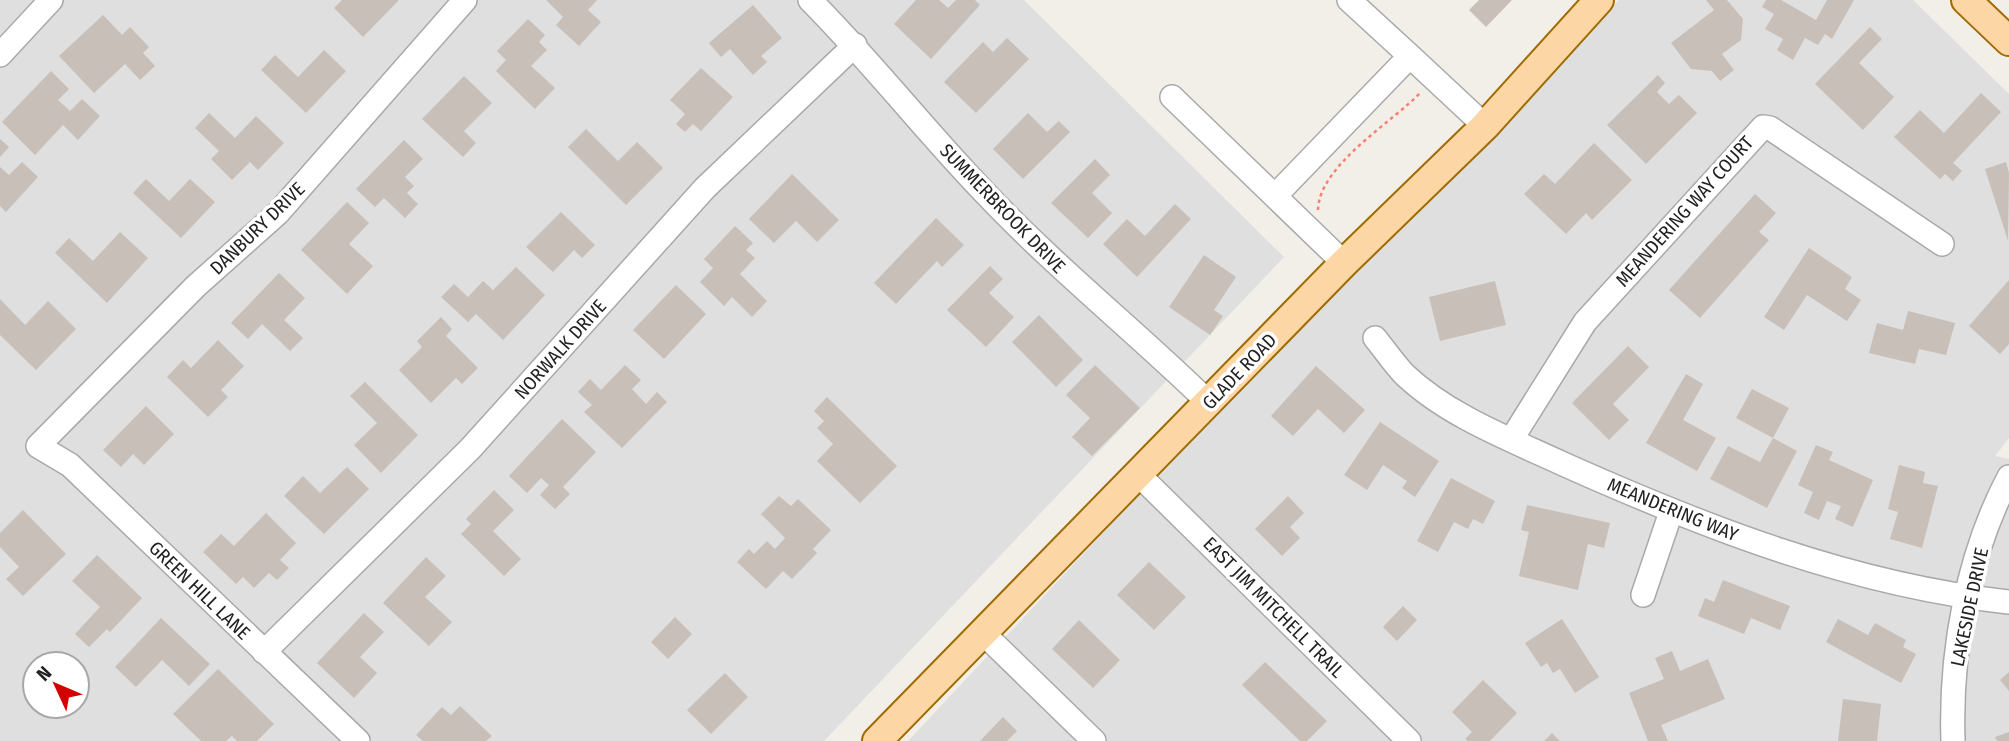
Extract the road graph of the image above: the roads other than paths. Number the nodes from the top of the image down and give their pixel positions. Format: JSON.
{"nodes":[{"id":1,"x":51,"y":0,"type":"edge"},
{"id":2,"x":465,"y":0,"type":"edge"},
{"id":3,"x":810,"y":0,"type":"edge"},
{"id":4,"x":1349,"y":0,"type":"edge"},
{"id":5,"x":1600,"y":0,"type":"edge"},
{"id":6,"x":1966,"y":0,"type":"edge"},
{"id":7,"x":2009,"y":41,"type":"edge"},
{"id":8,"x":855,"y":45,"type":"junction"},
{"id":9,"x":0,"y":55,"type":"edge"},
{"id":10,"x":1410,"y":56,"type":"junction"},
{"id":11,"x":1172,"y":97,"type":"dead end"},
{"id":12,"x":1485,"y":126,"type":"junction"},
{"id":13,"x":1275,"y":195,"type":"junction"},
{"id":14,"x":1942,"y":244,"type":"dead end"},
{"id":15,"x":1344,"y":262,"type":"junction"},
{"id":16,"x":1375,"y":338,"type":"dead end"},
{"id":17,"x":1208,"y":402,"type":"junction"},
{"id":18,"x":1511,"y":440,"type":"junction"},
{"id":19,"x":38,"y":446,"type":"joint"},
{"id":20,"x":1138,"y":474,"type":"junction"},
{"id":21,"x":2009,"y":477,"type":"edge"},
{"id":22,"x":1671,"y":512,"type":"junction"},
{"id":23,"x":1643,"y":595,"type":"dead end"},
{"id":24,"x":1968,"y":597,"type":"junction"},
{"id":25,"x":2009,"y":602,"type":"edge"},
{"id":26,"x":984,"y":633,"type":"junction"},
{"id":27,"x":264,"y":652,"type":"junction"},
{"id":28,"x":358,"y":741,"type":"edge"},
{"id":29,"x":877,"y":741,"type":"edge"},
{"id":30,"x":1094,"y":741,"type":"edge"},
{"id":31,"x":1409,"y":741,"type":"edge"},
{"id":32,"x":1953,"y":741,"type":"edge"}],
"edges":[{"from":1,"to":9,"type":"street"},
{"from":2,"to":19,"type":"street","name":"DANBURY DRIVE"},
{"from":3,"to":8,"type":"street","name":"SUMMERBROOK DRIVE"},
{"from":4,"to":10,"type":"street"},
{"from":5,"to":12,"type":"main road","name":"GLADE ROAD"},
{"from":6,"to":7,"type":"main road"},
{"from":8,"to":17,"type":"street","name":"SUMMERBROOK DRIVE"},
{"from":8,"to":27,"type":"street","name":"NORWALK DRIVE"},
{"from":10,"to":12,"type":"street"},
{"from":10,"to":13,"type":"street"},
{"from":11,"to":13,"type":"street"},
{"from":12,"to":15,"type":"main road","name":"GLADE ROAD"},
{"from":13,"to":15,"type":"street"},
{"from":14,"to":18,"type":"street","name":"MEANDERING WAY COURT"},
{"from":15,"to":17,"type":"main road","name":"GLADE ROAD"},
{"from":16,"to":18,"type":"street","name":"MEANDERING WAY"},
{"from":17,"to":20,"type":"main road","name":"GLADE ROAD"},
{"from":18,"to":22,"type":"street","name":"MEANDERING WAY"},
{"from":19,"to":27,"type":"street","name":"GREEN HILL LANE"},
{"from":20,"to":26,"type":"main road","name":"GLADE ROAD"},
{"from":20,"to":31,"type":"street","name":"EAST JIM MITCHELL TRAIL"},
{"from":21,"to":24,"type":"street","name":"LAKESIDE DRIVE"},
{"from":22,"to":23,"type":"street"},
{"from":22,"to":24,"type":"street","name":"MEANDERING WAY"},
{"from":24,"to":25,"type":"street","name":"MEANDERING WAY"},
{"from":24,"to":32,"type":"street","name":"LAKESIDE DRIVE"},
{"from":26,"to":29,"type":"main road","name":"GLADE ROAD"},
{"from":26,"to":30,"type":"street"},
{"from":27,"to":28,"type":"street","name":"GREEN HILL LANE"}]}
